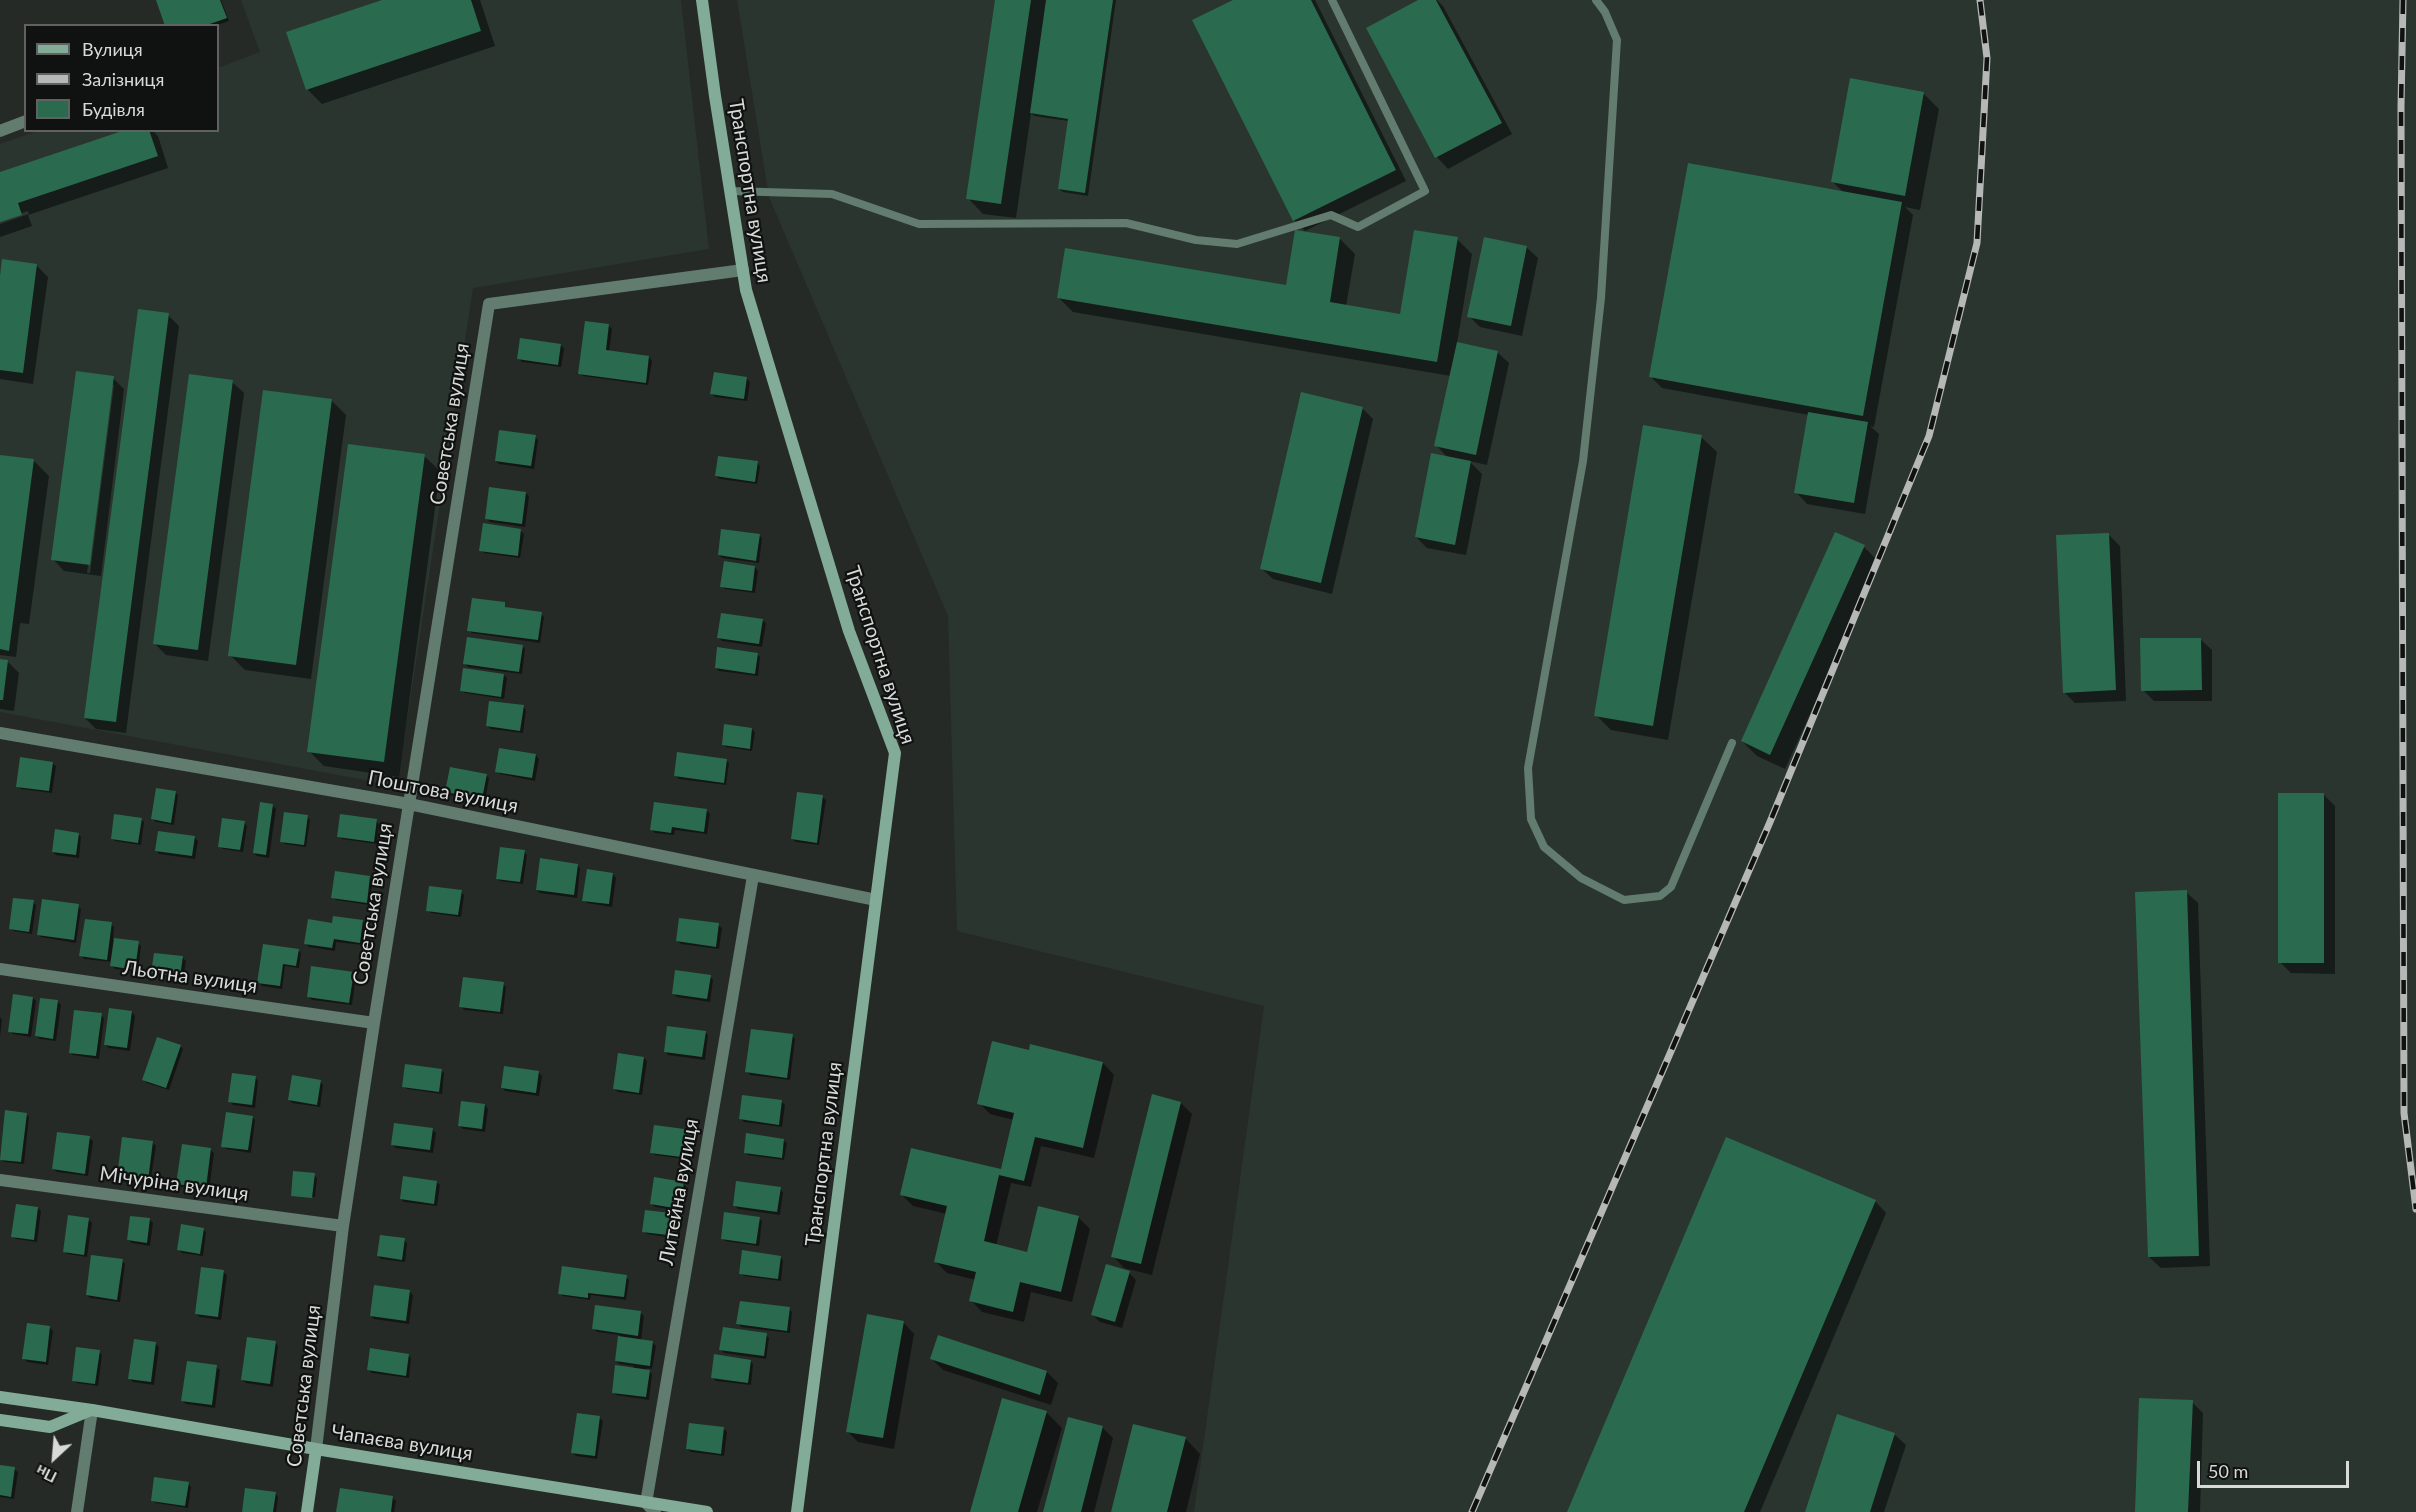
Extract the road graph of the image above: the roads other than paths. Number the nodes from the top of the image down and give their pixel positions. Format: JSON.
{"nodes":[{"id":1,"x":702,"y":0,"type":"edge"},
{"id":2,"x":1332,"y":0,"type":"edge"},
{"id":3,"x":1596,"y":0,"type":"edge"},
{"id":4,"x":24,"y":122,"type":"edge"},
{"id":5,"x":0,"y":131,"type":"edge"},
{"id":6,"x":730,"y":192,"type":"junction"},
{"id":7,"x":743,"y":270,"type":"junction"},
{"id":8,"x":0,"y":733,"type":"edge"},
{"id":9,"x":1732,"y":744,"type":"dead end"},
{"id":10,"x":409,"y":804,"type":"junction"},
{"id":11,"x":753,"y":876,"type":"junction"},
{"id":12,"x":876,"y":900,"type":"junction"},
{"id":13,"x":0,"y":969,"type":"edge"},
{"id":14,"x":374,"y":1023,"type":"junction"},
{"id":15,"x":0,"y":1180,"type":"edge"},
{"id":16,"x":344,"y":1226,"type":"junction"},
{"id":17,"x":0,"y":1397,"type":"edge"},
{"id":18,"x":92,"y":1410,"type":"junction"},
{"id":19,"x":0,"y":1420,"type":"edge"},
{"id":20,"x":316,"y":1449,"type":"junction"},
{"id":21,"x":651,"y":1508,"type":"edge"},
{"id":22,"x":77,"y":1512,"type":"edge"},
{"id":23,"x":307,"y":1512,"type":"edge"},
{"id":24,"x":706,"y":1512,"type":"edge"},
{"id":25,"x":797,"y":1512,"type":"edge"}],
"edges":[{"from":1,"to":6,"type":"street","name":"Транспортна вулиця"},
{"from":2,"to":6,"type":"lane"},
{"from":3,"to":9,"type":"lane"},
{"from":4,"to":5,"type":"street"},
{"from":6,"to":7,"type":"street","name":"Транспортна вулиця"},
{"from":7,"to":10,"type":"street","name":"Советська вулиця"},
{"from":7,"to":12,"type":"street","name":"Транспортна вулиця"},
{"from":8,"to":10,"type":"street","name":"Поштова вулиця"},
{"from":10,"to":11,"type":"street","name":"Поштова вулиця"},
{"from":10,"to":14,"type":"street","name":"Советська вулиця"},
{"from":11,"to":12,"type":"street","name":"Поштова вулиця"},
{"from":11,"to":21,"type":"street","name":"Литейна вулиця"},
{"from":12,"to":25,"type":"street","name":"Транспортна вулиця"},
{"from":13,"to":14,"type":"street","name":"Льотна вулиця"},
{"from":14,"to":16,"type":"street","name":"Советська вулиця"},
{"from":15,"to":16,"type":"street","name":"Мічуріна вулиця"},
{"from":16,"to":20,"type":"street","name":"Советська вулиця"},
{"from":17,"to":18,"type":"street","name":"Чапаєва вулиця"},
{"from":18,"to":19,"type":"street"},
{"from":18,"to":20,"type":"street","name":"Чапаєва вулиця"},
{"from":18,"to":22,"type":"street"},
{"from":20,"to":21,"type":"street","name":"Чапаєва вулиця"},
{"from":20,"to":23,"type":"street","name":"Советська вулиця"},
{"from":21,"to":24,"type":"street","name":"Чапаєва вулиця"}]}
